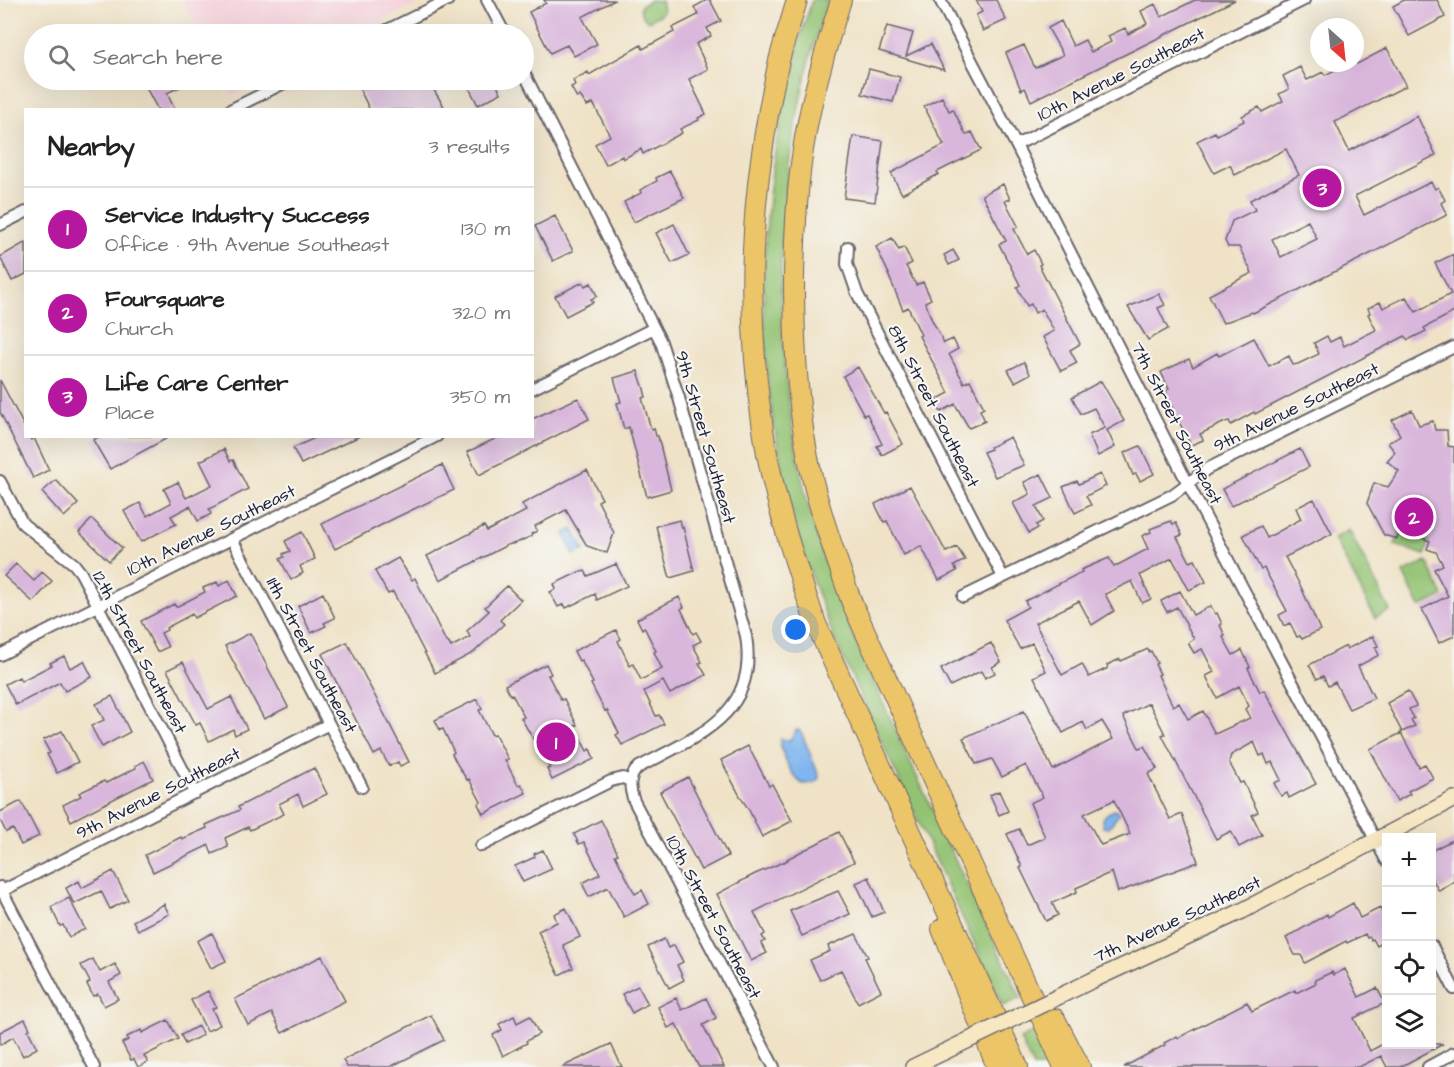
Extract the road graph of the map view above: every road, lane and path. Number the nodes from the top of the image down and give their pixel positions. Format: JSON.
{"nodes":[{"id":1,"x":448,"y":0,"type":"edge"},
{"id":2,"x":488,"y":0,"type":"edge"},
{"id":3,"x":797,"y":0,"type":"edge"},
{"id":4,"x":841,"y":0,"type":"edge"},
{"id":5,"x":940,"y":0,"type":"edge"},
{"id":6,"x":1304,"y":0,"type":"edge"},
{"id":7,"x":399,"y":24,"type":"edge"},
{"id":8,"x":500,"y":24,"type":"edge"},
{"id":9,"x":270,"y":90,"type":"edge"},
{"id":10,"x":533,"y":90,"type":"edge"},
{"id":11,"x":234,"y":108,"type":"edge"},
{"id":12,"x":1016,"y":145,"type":"junction"},
{"id":13,"x":24,"y":213,"type":"edge"},
{"id":14,"x":0,"y":225,"type":"edge"},
{"id":15,"x":848,"y":247,"type":"dead end"},
{"id":16,"x":654,"y":328,"type":"junction"},
{"id":17,"x":1454,"y":347,"type":"edge"},
{"id":18,"x":534,"y":388,"type":"edge"},
{"id":19,"x":433,"y":438,"type":"edge"},
{"id":20,"x":0,"y":482,"type":"edge"},
{"id":21,"x":1187,"y":482,"type":"junction"},
{"id":22,"x":232,"y":538,"type":"junction"},
{"id":23,"x":1003,"y":577,"type":"junction"},
{"id":24,"x":963,"y":597,"type":"dead end"},
{"id":25,"x":97,"y":605,"type":"junction"},
{"id":26,"x":0,"y":655,"type":"edge"},
{"id":27,"x":329,"y":724,"type":"junction"},
{"id":28,"x":630,"y":781,"type":"junction"},
{"id":29,"x":363,"y":788,"type":"dead end"},
{"id":30,"x":937,"y":790,"type":"junction"},
{"id":31,"x":195,"y":793,"type":"junction"},
{"id":32,"x":1454,"y":798,"type":"edge"},
{"id":33,"x":900,"y":811,"type":"junction"},
{"id":34,"x":1376,"y":841,"type":"junction"},
{"id":35,"x":481,"y":846,"type":"dead end"},
{"id":36,"x":1382,"y":852,"type":"edge"},
{"id":37,"x":1,"y":889,"type":"edge"},
{"id":38,"x":1436,"y":955,"type":"edge"},
{"id":39,"x":1454,"y":989,"type":"edge"},
{"id":40,"x":1454,"y":1053,"type":"edge"},
{"id":41,"x":94,"y":1067,"type":"edge"},
{"id":42,"x":774,"y":1067,"type":"edge"},
{"id":43,"x":913,"y":1067,"type":"edge"},
{"id":44,"x":997,"y":1067,"type":"edge"},
{"id":45,"x":1018,"y":1067,"type":"edge"},
{"id":46,"x":1064,"y":1067,"type":"edge"},
{"id":47,"x":1080,"y":1067,"type":"edge"},
{"id":48,"x":1428,"y":1067,"type":"edge"}],
"edges":[{"from":1,"to":7,"type":"street"},
{"from":2,"to":8,"type":"street"},
{"from":3,"to":33,"type":"highway"},
{"from":4,"to":30,"type":"highway"},
{"from":5,"to":12,"type":"street","name":"7th Street Southeast"},
{"from":6,"to":12,"type":"street","name":"10th Avenue Southeast"},
{"from":9,"to":11,"type":"street"},
{"from":10,"to":16,"type":"street","name":"9th Street Southeast"},
{"from":12,"to":21,"type":"street","name":"7th Street Southeast"},
{"from":13,"to":14,"type":"street"},
{"from":15,"to":23,"type":"street","name":"8th Street Southeast"},
{"from":16,"to":18,"type":"street"},
{"from":16,"to":28,"type":"street","name":"9th Street Southeast"},
{"from":17,"to":21,"type":"street","name":"9th Avenue Southeast"},
{"from":19,"to":22,"type":"street","name":"10th Avenue Southeast"},
{"from":20,"to":25,"type":"street","name":"12th Street Southeast"},
{"from":21,"to":23,"type":"street","name":"9th Avenue Southeast"},
{"from":21,"to":34,"type":"street","name":"7th Street Southeast"},
{"from":22,"to":25,"type":"street","name":"10th Avenue Southeast"},
{"from":22,"to":27,"type":"street","name":"11th Street Southeast"},
{"from":23,"to":24,"type":"street","name":"9th Avenue Southeast"},
{"from":25,"to":26,"type":"street","name":"10th Avenue Southeast"},
{"from":25,"to":31,"type":"street","name":"12th Street Southeast"},
{"from":27,"to":29,"type":"street","name":"11th Street Southeast"},
{"from":27,"to":31,"type":"street","name":"9th Avenue Southeast"},
{"from":28,"to":35,"type":"street"},
{"from":28,"to":42,"type":"street","name":"10th Street Southeast"},
{"from":30,"to":46,"type":"highway"},
{"from":30,"to":47,"type":"highway"},
{"from":31,"to":37,"type":"street","name":"9th Avenue Southeast"},
{"from":32,"to":34,"type":"street","name":"7th Avenue Southeast"},
{"from":33,"to":44,"type":"highway"},
{"from":33,"to":45,"type":"highway"},
{"from":34,"to":36,"type":"street","name":"7th Street Southeast"},
{"from":34,"to":43,"type":"street","name":"7th Avenue Southeast","bridge":true},
{"from":37,"to":41,"type":"street"},
{"from":38,"to":39,"type":"street"},
{"from":40,"to":48,"type":"street"}]}
